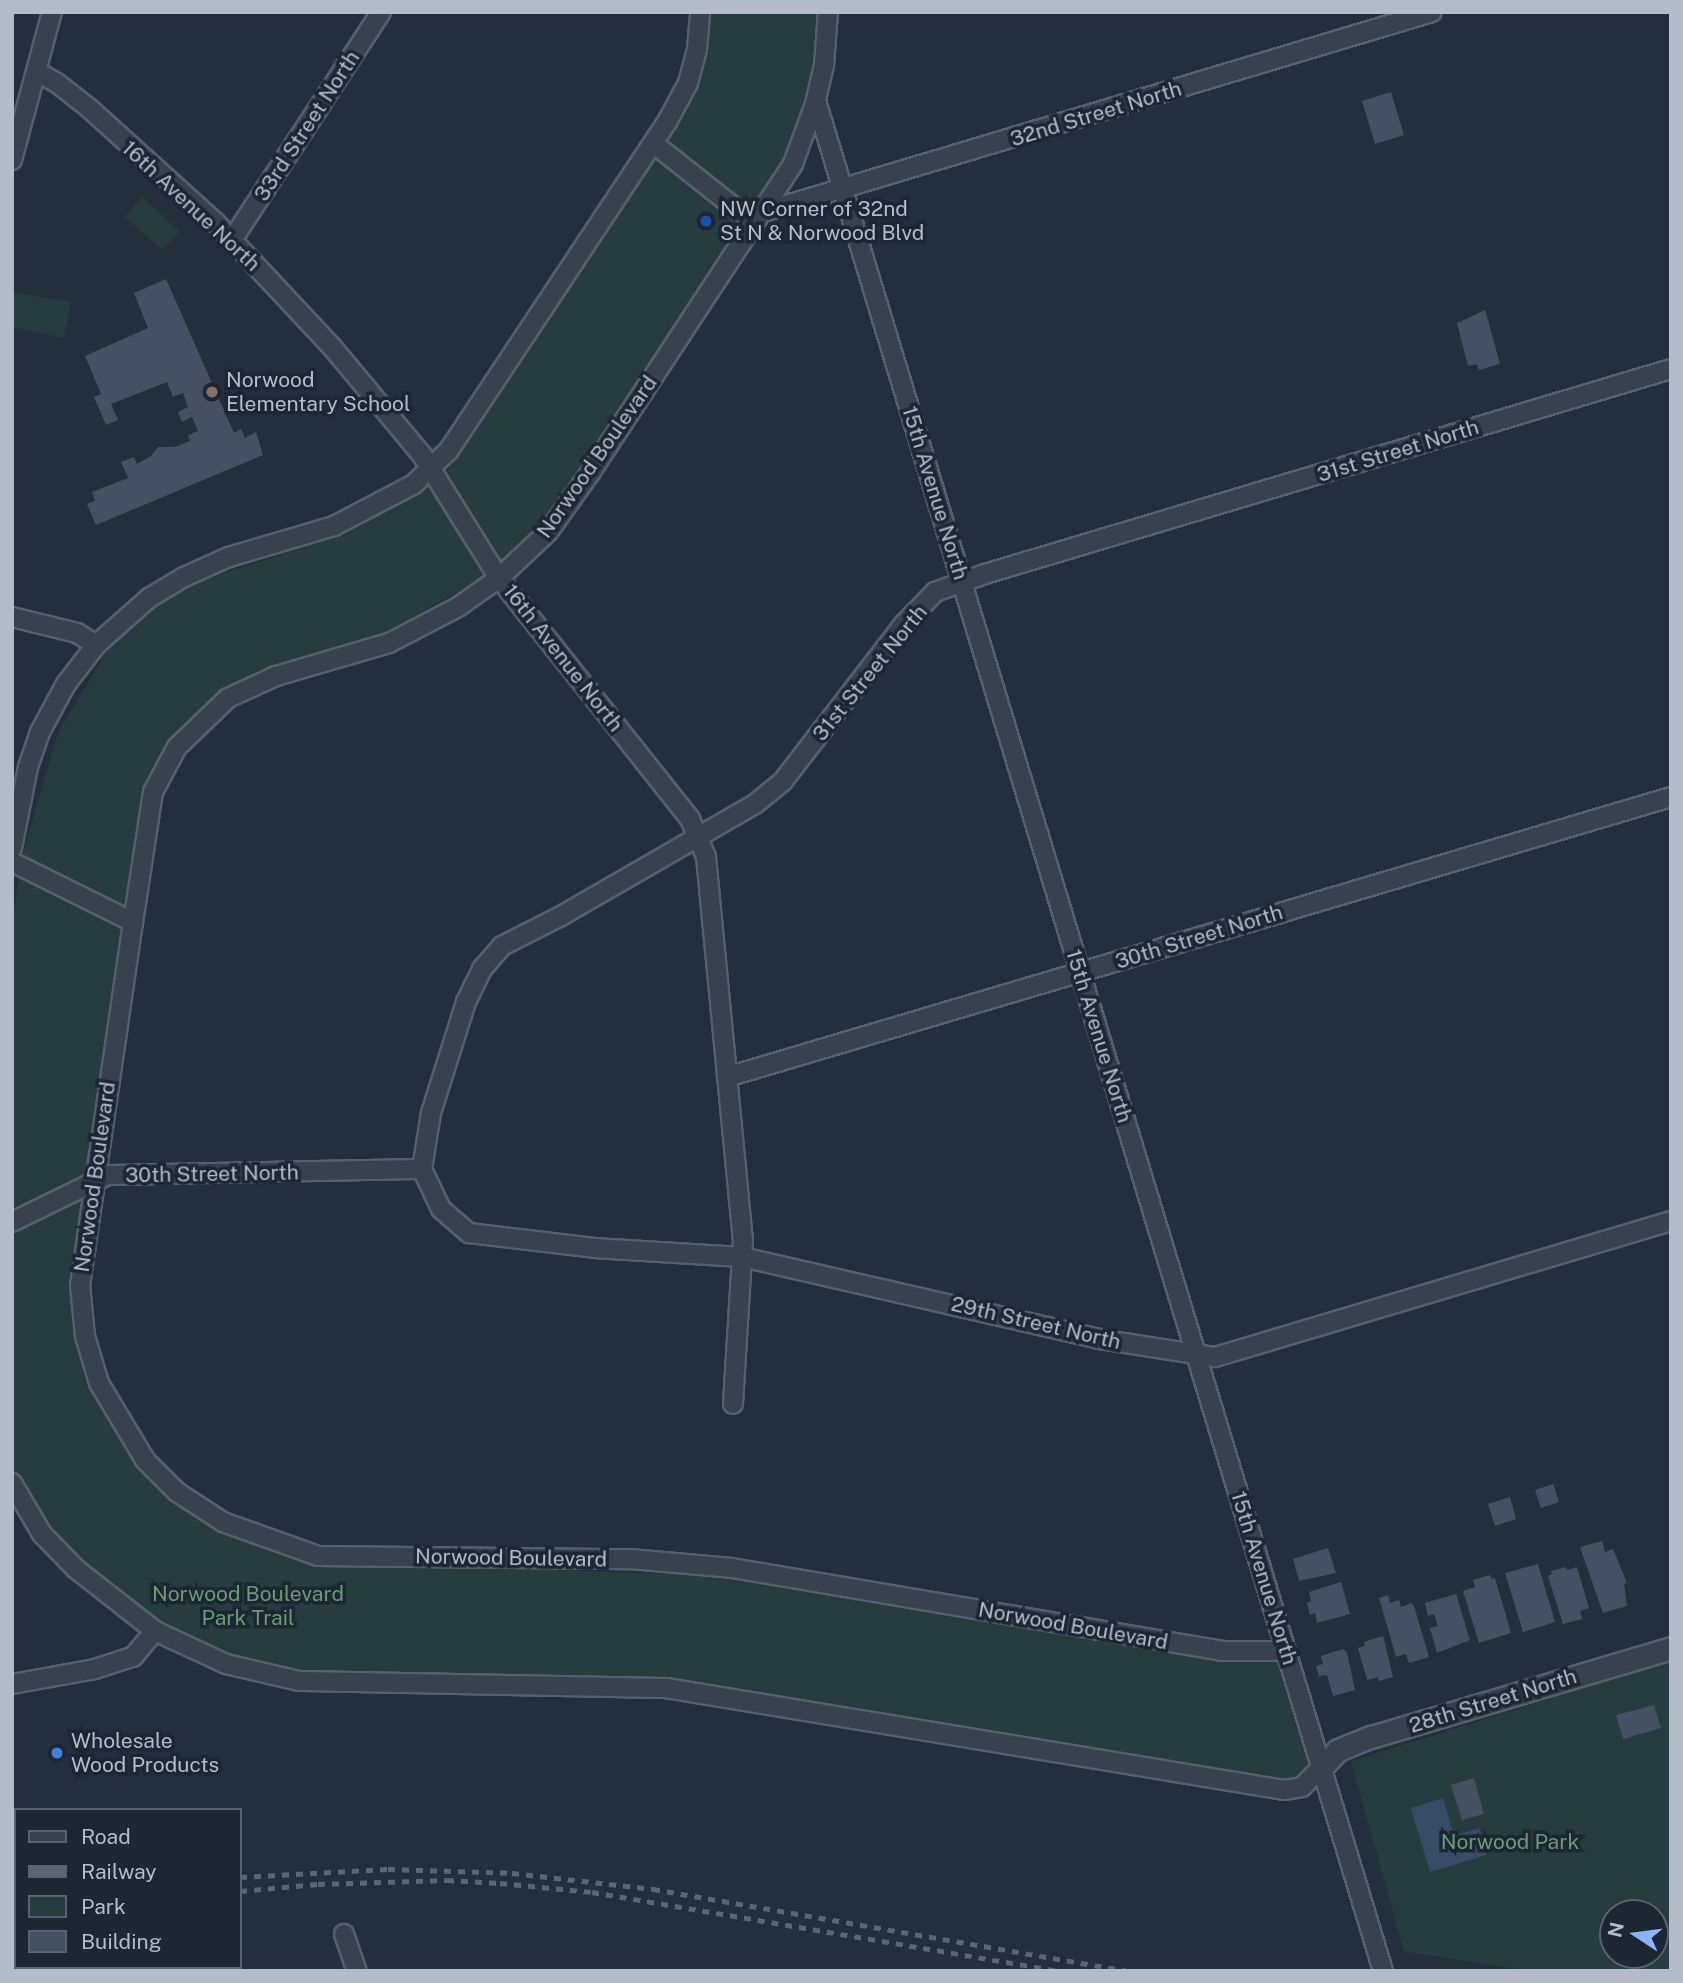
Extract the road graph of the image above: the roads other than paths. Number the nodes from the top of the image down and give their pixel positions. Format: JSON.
{"nodes":[{"id":1,"x":52,"y":12,"type":"edge"},
{"id":2,"x":381,"y":12,"type":"edge"},
{"id":3,"x":700,"y":12,"type":"edge"},
{"id":4,"x":828,"y":12,"type":"edge"},
{"id":5,"x":1432,"y":12,"type":"edge"},
{"id":6,"x":36,"y":71,"type":"junction"},
{"id":7,"x":816,"y":101,"type":"junction"},
{"id":8,"x":653,"y":143,"type":"junction"},
{"id":9,"x":12,"y":160,"type":"edge"},
{"id":10,"x":843,"y":191,"type":"junction"},
{"id":11,"x":757,"y":218,"type":"junction"},
{"id":12,"x":232,"y":240,"type":"junction"},
{"id":13,"x":1671,"y":369,"type":"edge"},
{"id":14,"x":428,"y":469,"type":"junction"},
{"id":15,"x":499,"y":578,"type":"junction"},
{"id":16,"x":962,"y":581,"type":"junction"},
{"id":17,"x":12,"y":617,"type":"edge"},
{"id":18,"x":96,"y":645,"type":"junction"},
{"id":19,"x":1671,"y":797,"type":"edge"},
{"id":20,"x":696,"y":836,"type":"junction"},
{"id":21,"x":12,"y":848,"type":"edge"},
{"id":22,"x":12,"y":862,"type":"edge"},
{"id":23,"x":133,"y":922,"type":"junction"},
{"id":24,"x":1080,"y":972,"type":"junction"},
{"id":25,"x":727,"y":1077,"type":"junction"},
{"id":26,"x":422,"y":1169,"type":"junction"},
{"id":27,"x":94,"y":1180,"type":"junction"},
{"id":28,"x":1671,"y":1221,"type":"edge"},
{"id":29,"x":12,"y":1222,"type":"edge"},
{"id":30,"x":742,"y":1257,"type":"junction"},
{"id":31,"x":1196,"y":1355,"type":"junction"},
{"id":32,"x":733,"y":1404,"type":"dead end"},
{"id":33,"x":12,"y":1483,"type":"edge"},
{"id":34,"x":155,"y":1631,"type":"junction"},
{"id":35,"x":1671,"y":1648,"type":"edge"},
{"id":36,"x":1286,"y":1651,"type":"junction"},
{"id":37,"x":12,"y":1684,"type":"edge"},
{"id":38,"x":1322,"y":1767,"type":"junction"},
{"id":39,"x":344,"y":1934,"type":"dead end"},
{"id":40,"x":357,"y":1971,"type":"edge"},
{"id":41,"x":1383,"y":1971,"type":"edge"}],
"edges":[{"from":1,"to":6,"type":"street"},
{"from":2,"to":12,"type":"street","name":"33rd Street North"},
{"from":3,"to":8,"type":"street"},
{"from":4,"to":7,"type":"street","name":"Norwood Boulevard"},
{"from":5,"to":10,"type":"street","name":"32nd Street North"},
{"from":6,"to":9,"type":"street"},
{"from":6,"to":12,"type":"street","name":"16th Avenue North"},
{"from":7,"to":10,"type":"street","name":"15th Avenue North"},
{"from":7,"to":11,"type":"street","name":"Norwood Boulevard"},
{"from":8,"to":11,"type":"street"},
{"from":8,"to":14,"type":"street"},
{"from":10,"to":11,"type":"street","name":"32nd Street North"},
{"from":10,"to":16,"type":"street","name":"15th Avenue North"},
{"from":11,"to":15,"type":"street","name":"Norwood Boulevard"},
{"from":12,"to":14,"type":"street","name":"16th Avenue North"},
{"from":13,"to":16,"type":"street","name":"31st Street North"},
{"from":14,"to":15,"type":"street","name":"16th Avenue North"},
{"from":14,"to":18,"type":"street"},
{"from":15,"to":20,"type":"street","name":"16th Avenue North"},
{"from":15,"to":23,"type":"street","name":"Norwood Boulevard"},
{"from":16,"to":20,"type":"street","name":"31st Street North"},
{"from":16,"to":24,"type":"street","name":"15th Avenue North"},
{"from":17,"to":18,"type":"street"},
{"from":18,"to":21,"type":"street"},
{"from":19,"to":24,"type":"street","name":"30th Street North"},
{"from":20,"to":25,"type":"street","name":"16th Avenue North"},
{"from":20,"to":26,"type":"street","name":"31st Street North"},
{"from":22,"to":23,"type":"street"},
{"from":23,"to":27,"type":"street","name":"Norwood Boulevard"},
{"from":24,"to":25,"type":"street","name":"30th Street North"},
{"from":24,"to":31,"type":"street","name":"15th Avenue North"},
{"from":25,"to":30,"type":"street","name":"16th Avenue North"},
{"from":26,"to":27,"type":"street","name":"30th Street North"},
{"from":26,"to":30,"type":"street","name":"29th Street North"},
{"from":27,"to":29,"type":"street","name":"30th Street North"},
{"from":27,"to":36,"type":"street","name":"Norwood Boulevard"},
{"from":28,"to":31,"type":"street","name":"29th Street North"},
{"from":30,"to":31,"type":"street","name":"29th Street North"},
{"from":30,"to":32,"type":"street","name":"16th Avenue North"},
{"from":31,"to":36,"type":"street","name":"15th Avenue North"},
{"from":33,"to":34,"type":"street"},
{"from":34,"to":37,"type":"street"},
{"from":34,"to":38,"type":"street"},
{"from":35,"to":38,"type":"street","name":"28th Street North"},
{"from":36,"to":38,"type":"street","name":"15th Avenue North"},
{"from":38,"to":41,"type":"street","name":"15th Avenue North"},
{"from":39,"to":40,"type":"street"}]}
